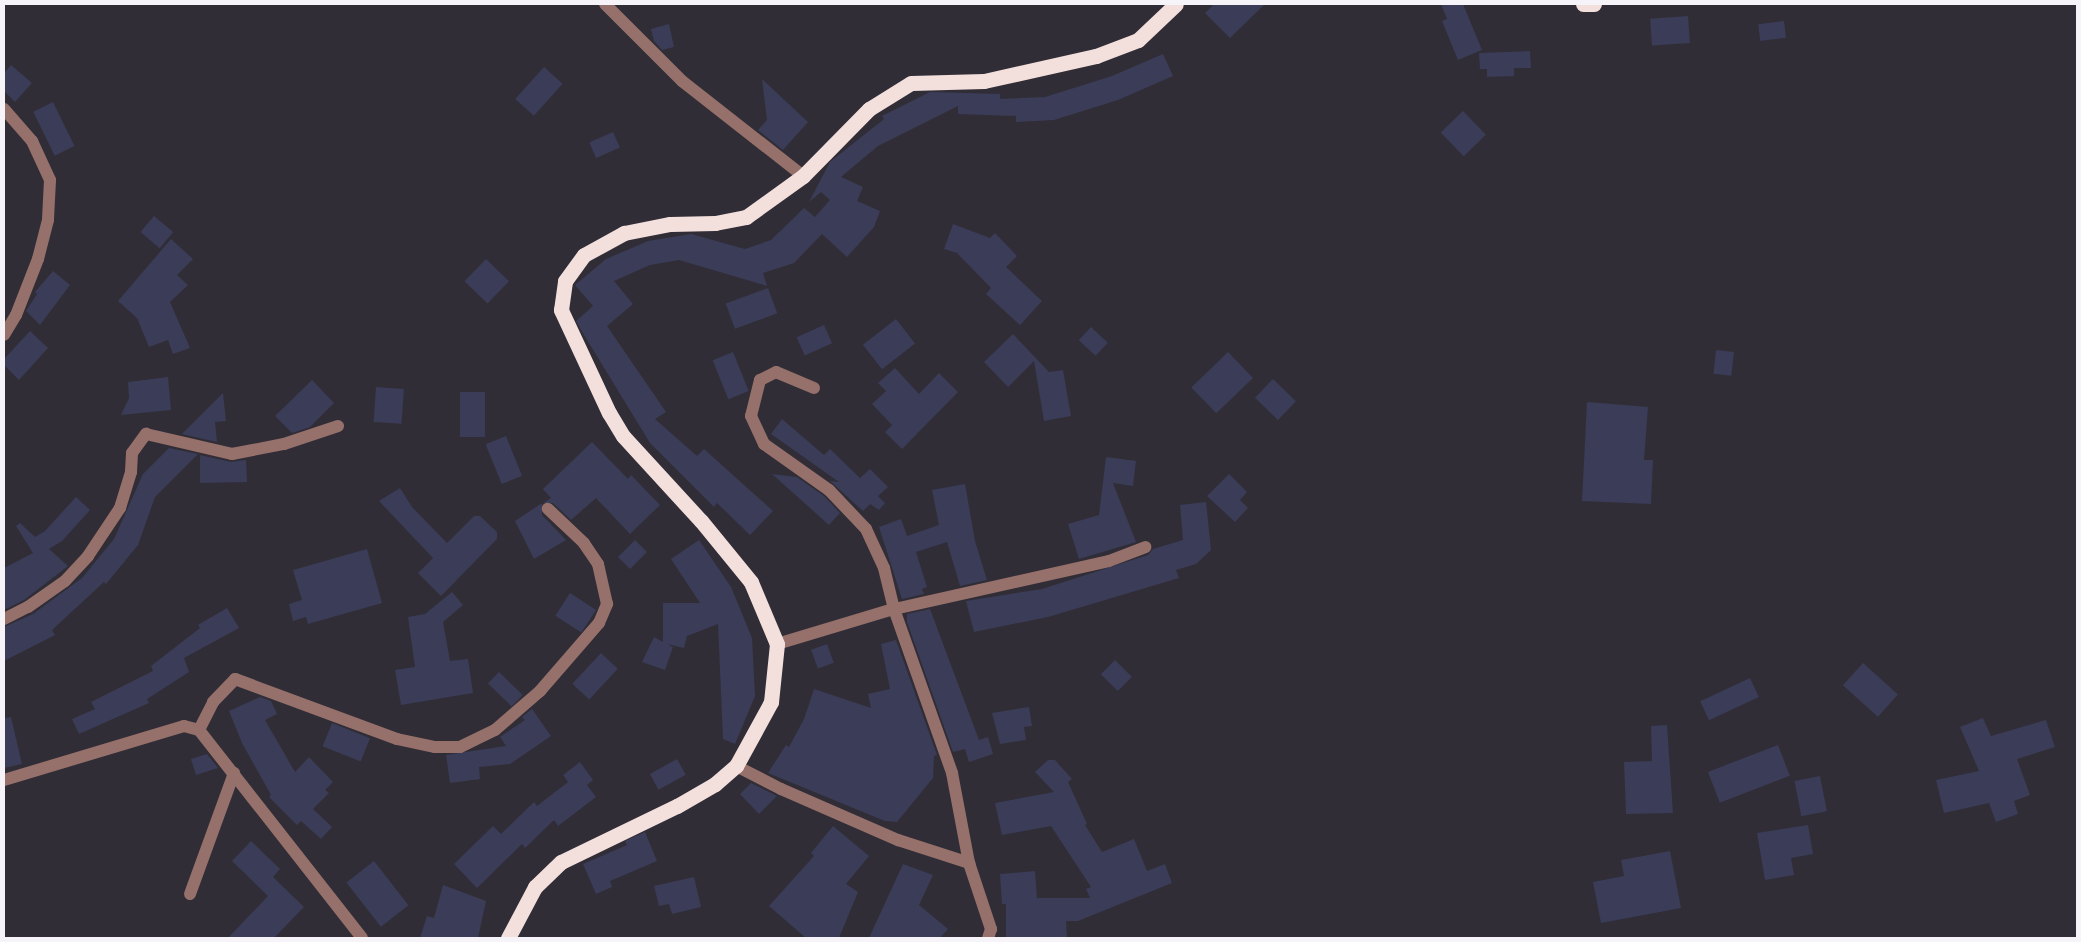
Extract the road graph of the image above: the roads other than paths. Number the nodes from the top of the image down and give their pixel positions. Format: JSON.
{"nodes":[{"id":1,"x":605,"y":4,"type":"edge"},
{"id":2,"x":1176,"y":4,"type":"edge"},
{"id":3,"x":1583,"y":4,"type":"edge"},
{"id":4,"x":1594,"y":4,"type":"edge"},
{"id":5,"x":4,"y":109,"type":"edge"},
{"id":6,"x":803,"y":176,"type":"junction"},
{"id":7,"x":4,"y":335,"type":"edge"},
{"id":8,"x":814,"y":388,"type":"dead end"},
{"id":9,"x":338,"y":426,"type":"dead end"},
{"id":10,"x":548,"y":510,"type":"dead end"},
{"id":11,"x":1145,"y":547,"type":"dead end"},
{"id":12,"x":894,"y":610,"type":"junction"},
{"id":13,"x":4,"y":619,"type":"edge"},
{"id":14,"x":777,"y":644,"type":"junction"},
{"id":15,"x":200,"y":730,"type":"junction"},
{"id":16,"x":736,"y":766,"type":"junction"},
{"id":17,"x":234,"y":774,"type":"junction"},
{"id":18,"x":4,"y":780,"type":"edge"},
{"id":19,"x":969,"y":863,"type":"junction"},
{"id":20,"x":190,"y":894,"type":"dead end"},
{"id":21,"x":362,"y":938,"type":"edge"},
{"id":22,"x":508,"y":938,"type":"edge"},
{"id":23,"x":988,"y":938,"type":"edge"}],
"edges":[{"from":1,"to":6,"type":"street"},
{"from":2,"to":6,"type":"highway"},
{"from":3,"to":4,"type":"highway"},
{"from":5,"to":7,"type":"street"},
{"from":6,"to":14,"type":"highway"},
{"from":8,"to":12,"type":"street"},
{"from":9,"to":13,"type":"street"},
{"from":10,"to":15,"type":"street"},
{"from":11,"to":12,"type":"street"},
{"from":12,"to":14,"type":"street"},
{"from":12,"to":19,"type":"street"},
{"from":14,"to":16,"type":"highway"},
{"from":15,"to":17,"type":"street"},
{"from":15,"to":18,"type":"street"},
{"from":16,"to":19,"type":"street"},
{"from":16,"to":22,"type":"highway"},
{"from":17,"to":20,"type":"street"},
{"from":17,"to":21,"type":"street"},
{"from":19,"to":23,"type":"street"}]}
